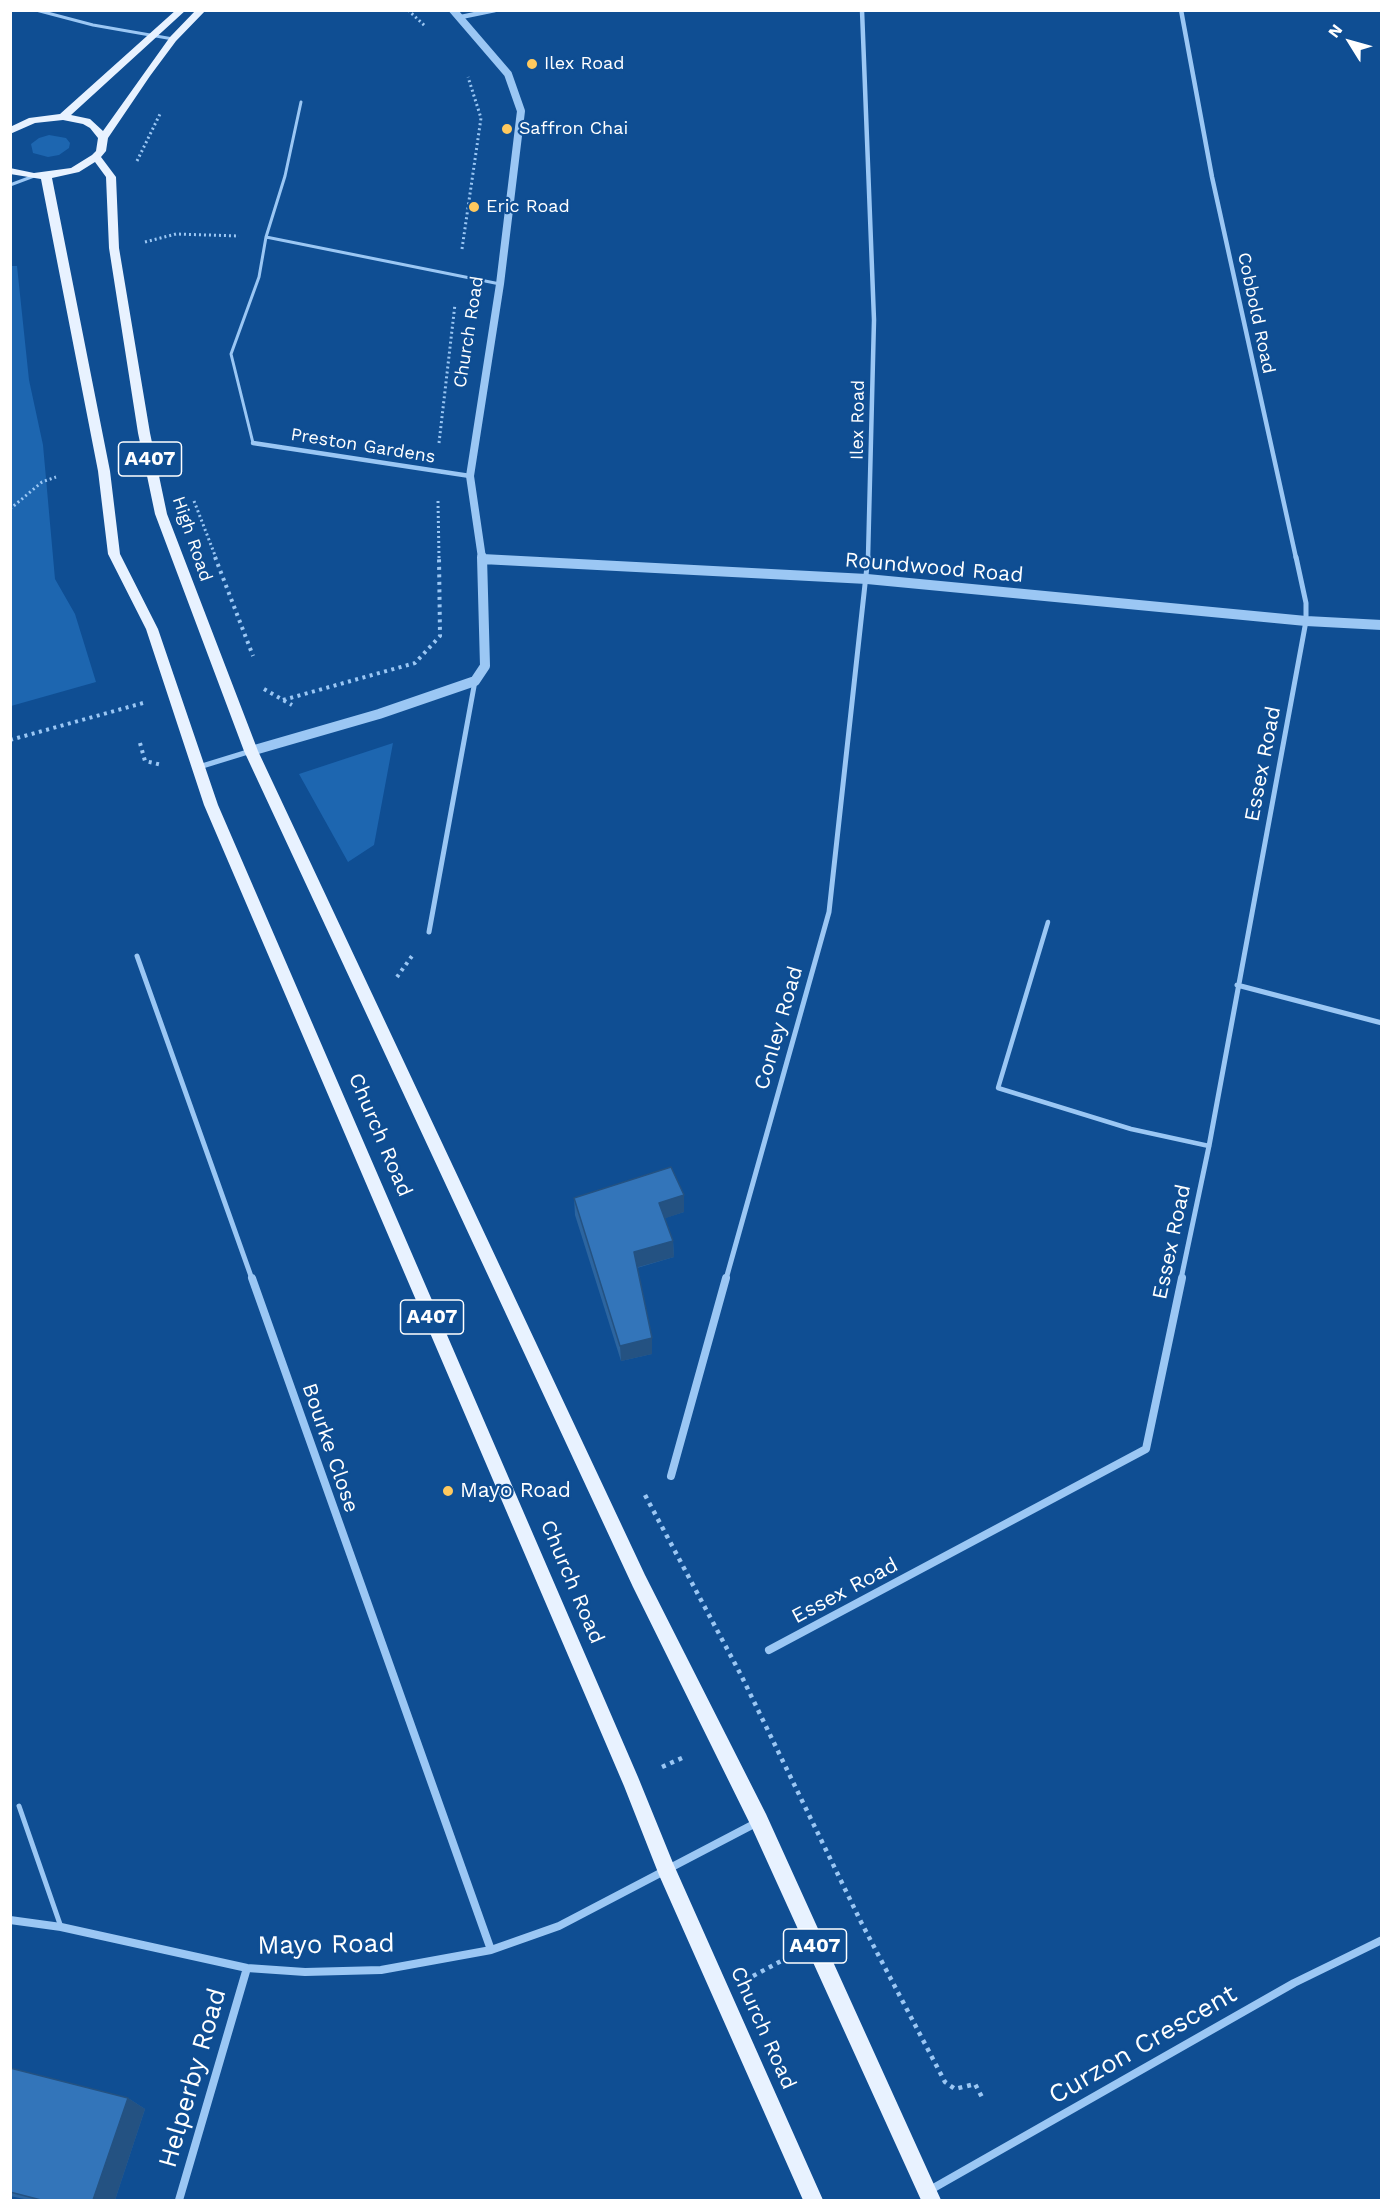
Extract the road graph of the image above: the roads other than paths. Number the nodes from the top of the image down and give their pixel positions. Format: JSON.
{"nodes":[{"id":1,"x":36,"y":10,"type":"edge"},
{"id":2,"x":182,"y":10,"type":"edge"},
{"id":3,"x":202,"y":10,"type":"edge"},
{"id":4,"x":453,"y":10,"type":"edge"},
{"id":5,"x":495,"y":10,"type":"edge"},
{"id":6,"x":862,"y":10,"type":"edge"},
{"id":7,"x":1181,"y":10,"type":"edge"},
{"id":8,"x":461,"y":17,"type":"junction"},
{"id":9,"x":157,"y":35,"type":"junction"},
{"id":10,"x":173,"y":39,"type":"junction"},
{"id":11,"x":301,"y":102,"type":"dead end"},
{"id":12,"x":63,"y":117,"type":"junction"},
{"id":13,"x":10,"y":131,"type":"edge"},
{"id":14,"x":103,"y":138,"type":"junction"},
{"id":15,"x":96,"y":157,"type":"junction"},
{"id":16,"x":10,"y":171,"type":"edge"},
{"id":17,"x":34,"y":176,"type":"junction"},
{"id":18,"x":46,"y":176,"type":"junction"},
{"id":19,"x":10,"y":185,"type":"edge"},
{"id":20,"x":266,"y":237,"type":"junction"},
{"id":21,"x":500,"y":284,"type":"junction"},
{"id":22,"x":253,"y":443,"type":"joint"},
{"id":23,"x":470,"y":476,"type":"junction"},
{"id":24,"x":482,"y":560,"type":"junction"},
{"id":25,"x":867,"y":579,"type":"junction"},
{"id":26,"x":1306,"y":621,"type":"junction"},
{"id":27,"x":1382,"y":625,"type":"edge"},
{"id":28,"x":475,"y":681,"type":"junction"},
{"id":29,"x":251,"y":751,"type":"junction"},
{"id":30,"x":198,"y":767,"type":"junction"},
{"id":31,"x":1048,"y":922,"type":"dead end"},
{"id":32,"x":429,"y":932,"type":"dead end"},
{"id":33,"x":137,"y":956,"type":"dead end"},
{"id":34,"x":1237,"y":984,"type":"junction"},
{"id":35,"x":1382,"y":1023,"type":"edge"},
{"id":36,"x":1209,"y":1146,"type":"junction"},
{"id":37,"x":671,"y":1476,"type":"dead end"},
{"id":38,"x":770,"y":1650,"type":"dead end"},
{"id":39,"x":19,"y":1806,"type":"dead end"},
{"id":40,"x":759,"y":1821,"type":"junction"},
{"id":41,"x":666,"y":1868,"type":"junction"},
{"id":42,"x":10,"y":1920,"type":"edge"},
{"id":43,"x":61,"y":1927,"type":"junction"},
{"id":44,"x":1382,"y":1940,"type":"edge"},
{"id":45,"x":491,"y":1950,"type":"junction"},
{"id":46,"x":248,"y":1968,"type":"junction"},
{"id":47,"x":929,"y":2196,"type":"edge"},
{"id":48,"x":179,"y":2200,"type":"edge"},
{"id":49,"x":813,"y":2200,"type":"edge"}],
"edges":[{"from":1,"to":9,"type":"lane"},
{"from":2,"to":9,"type":"main road"},
{"from":3,"to":10,"type":"main road"},
{"from":4,"to":8,"type":"street","name":"Church Road"},
{"from":5,"to":8,"type":"street"},
{"from":6,"to":25,"type":"street","name":"Ilex Road"},
{"from":7,"to":26,"type":"street","name":"Cobbold Road"},
{"from":8,"to":21,"type":"street","name":"Church Road"},
{"from":9,"to":10,"type":"lane"},
{"from":9,"to":12,"type":"main road"},
{"from":10,"to":14,"type":"main road"},
{"from":11,"to":20,"type":"lane"},
{"from":12,"to":13,"type":"main road"},
{"from":12,"to":14,"type":"main road"},
{"from":14,"to":15,"type":"main road"},
{"from":15,"to":18,"type":"main road"},
{"from":15,"to":29,"type":"main road","name":"High Road","number":"A407"},
{"from":16,"to":17,"type":"main road"},
{"from":17,"to":18,"type":"main road"},
{"from":17,"to":19,"type":"lane"},
{"from":18,"to":30,"type":"main road","number":"A407"},
{"from":20,"to":21,"type":"lane"},
{"from":20,"to":22,"type":"lane"},
{"from":21,"to":23,"type":"street","name":"Church Road"},
{"from":22,"to":23,"type":"street","name":"Preston Gardens"},
{"from":23,"to":24,"type":"street","name":"Church Road"},
{"from":24,"to":25,"type":"street","name":"Roundwood Road"},
{"from":24,"to":28,"type":"street","name":"Church Road"},
{"from":25,"to":26,"type":"street","name":"Roundwood Road"},
{"from":25,"to":37,"type":"street","name":"Conley Road"},
{"from":26,"to":27,"type":"street","name":"Roundwood Road"},
{"from":26,"to":34,"type":"street","name":"Essex Road"},
{"from":28,"to":29,"type":"street"},
{"from":28,"to":32,"type":"street","name":"Church Road"},
{"from":29,"to":30,"type":"street"},
{"from":29,"to":40,"type":"main road","name":"Church Road","number":"A407"},
{"from":30,"to":41,"type":"main road","name":"Church Road","number":"A407"},
{"from":31,"to":36,"type":"lane"},
{"from":33,"to":45,"type":"street","name":"Bourke Close"},
{"from":34,"to":35,"type":"street"},
{"from":34,"to":36,"type":"street","name":"Essex Road"},
{"from":36,"to":38,"type":"street","name":"Essex Road"},
{"from":39,"to":43,"type":"lane"},
{"from":40,"to":41,"type":"street","name":"Mayo Road"},
{"from":40,"to":47,"type":"main road","name":"Church Road","number":"A407"},
{"from":41,"to":45,"type":"street","name":"Mayo Road"},
{"from":41,"to":49,"type":"main road","name":"Church Road","number":"A407"},
{"from":42,"to":43,"type":"street","name":"Mayo Road"},
{"from":43,"to":46,"type":"street","name":"Mayo Road"},
{"from":44,"to":47,"type":"street","name":"Curzon Crescent"},
{"from":45,"to":46,"type":"street","name":"Mayo Road"},
{"from":46,"to":48,"type":"street","name":"Helperby Road"}]}
